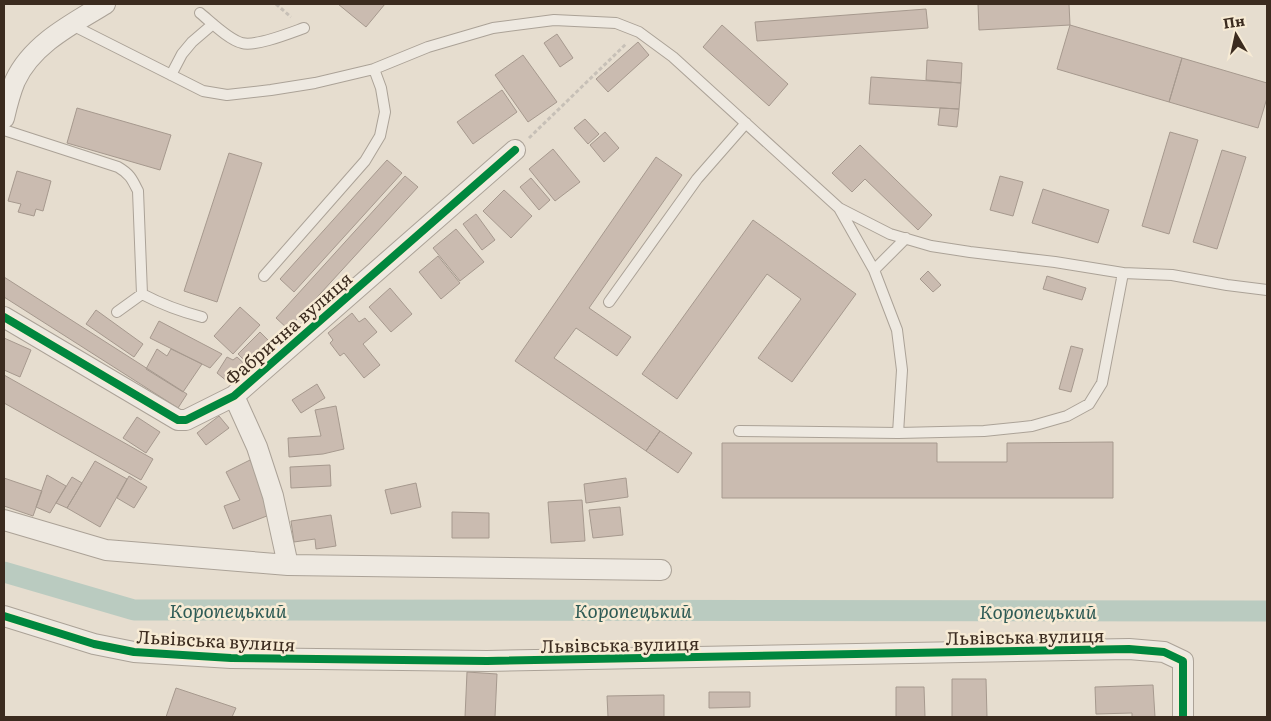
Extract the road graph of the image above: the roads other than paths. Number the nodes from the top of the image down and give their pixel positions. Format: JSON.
{"nodes":[{"id":1,"x":105,"y":4,"type":"edge"},
{"id":2,"x":200,"y":13,"type":"dead end"},
{"id":3,"x":213,"y":24,"type":"junction"},
{"id":4,"x":72,"y":25,"type":"junction"},
{"id":5,"x":304,"y":28,"type":"dead end"},
{"id":6,"x":374,"y":69,"type":"junction"},
{"id":7,"x":171,"y":75,"type":"junction"},
{"id":8,"x":4,"y":118,"type":"edge"},
{"id":9,"x":746,"y":123,"type":"junction"},
{"id":10,"x":4,"y":130,"type":"edge"},
{"id":11,"x":516,"y":150,"type":"road end"},
{"id":12,"x":839,"y":208,"type":"junction"},
{"id":13,"x":906,"y":238,"type":"junction"},
{"id":14,"x":874,"y":270,"type":"junction"},
{"id":15,"x":1123,"y":273,"type":"junction"},
{"id":16,"x":264,"y":276,"type":"dead end"},
{"id":17,"x":1267,"y":290,"type":"edge"},
{"id":18,"x":142,"y":294,"type":"junction"},
{"id":19,"x":609,"y":302,"type":"dead end"},
{"id":20,"x":117,"y":312,"type":"dead end"},
{"id":21,"x":4,"y":317,"type":"edge"},
{"id":22,"x":202,"y":317,"type":"dead end"},
{"id":23,"x":234,"y":396,"type":"junction"},
{"id":24,"x":739,"y":431,"type":"dead end"},
{"id":25,"x":898,"y":433,"type":"junction"},
{"id":26,"x":4,"y":520,"type":"edge"},
{"id":27,"x":288,"y":565,"type":"junction"},
{"id":28,"x":661,"y":570,"type":"dead end"},
{"id":29,"x":4,"y":616,"type":"edge"},
{"id":30,"x":1182,"y":717,"type":"edge"}],
"edges":[{"from":1,"to":4,"type":"street"},
{"from":2,"to":3,"type":"lane"},
{"from":3,"to":5,"type":"lane"},
{"from":3,"to":7,"type":"lane"},
{"from":4,"to":7,"type":"lane"},
{"from":4,"to":8,"type":"street"},
{"from":6,"to":7,"type":"lane"},
{"from":6,"to":9,"type":"lane"},
{"from":6,"to":16,"type":"lane"},
{"from":9,"to":12,"type":"lane"},
{"from":9,"to":19,"type":"lane"},
{"from":10,"to":18,"type":"lane"},
{"from":11,"to":23,"type":"street","name":"Фабрична вулиця"},
{"from":12,"to":13,"type":"lane"},
{"from":12,"to":14,"type":"lane"},
{"from":13,"to":14,"type":"lane"},
{"from":13,"to":15,"type":"lane"},
{"from":14,"to":25,"type":"lane"},
{"from":15,"to":17,"type":"lane"},
{"from":15,"to":25,"type":"lane"},
{"from":18,"to":20,"type":"lane"},
{"from":18,"to":22,"type":"lane"},
{"from":21,"to":23,"type":"street","name":"Фабрична вулиця"},
{"from":23,"to":27,"type":"street","name":"Фабрична вулиця"},
{"from":24,"to":25,"type":"lane"},
{"from":26,"to":27,"type":"street"},
{"from":27,"to":28,"type":"street"},
{"from":29,"to":30,"type":"street","name":"Львівська вулиця"}]}
